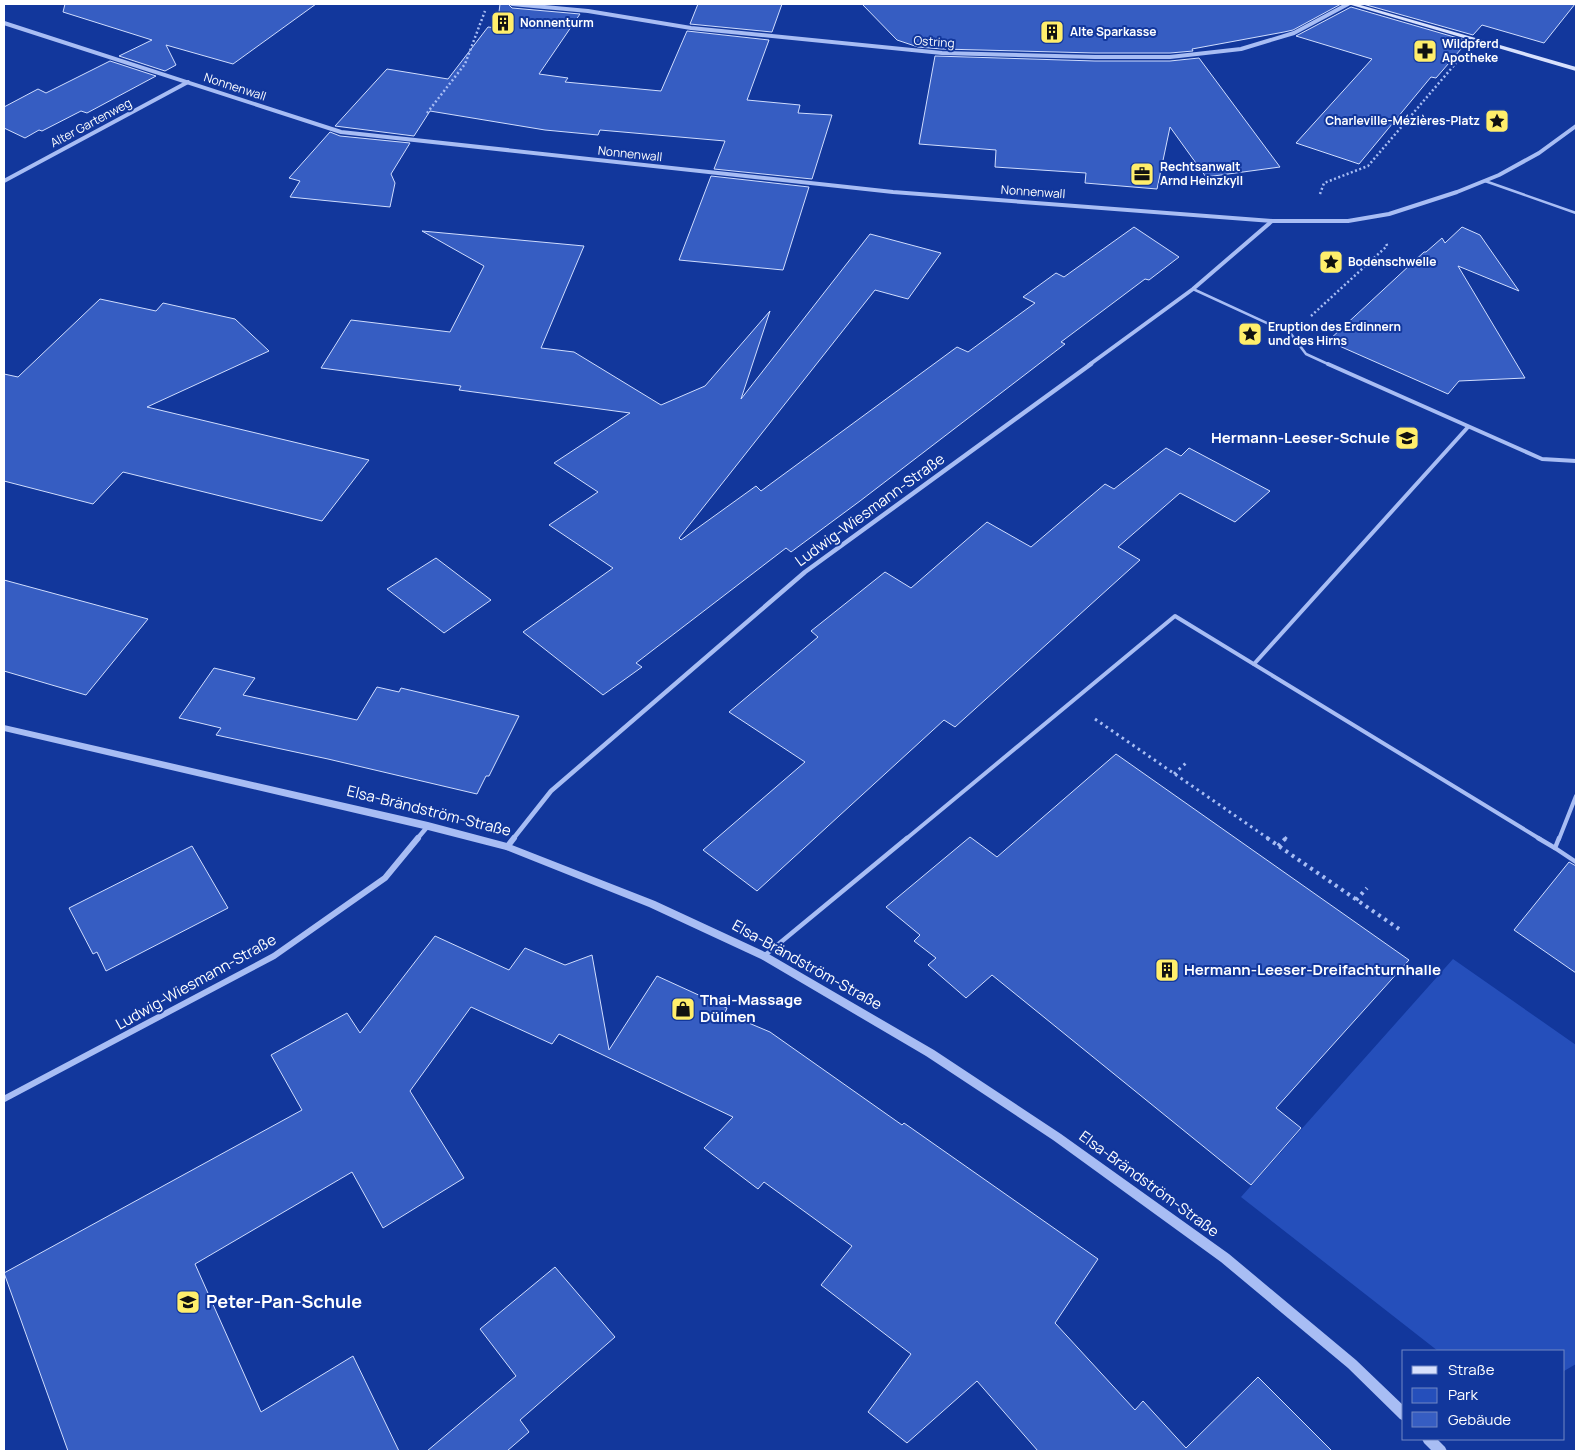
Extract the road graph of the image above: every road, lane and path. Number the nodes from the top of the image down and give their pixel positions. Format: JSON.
{"nodes":[{"id":1,"x":488,"y":4,"type":"edge"},
{"id":2,"x":512,"y":4,"type":"edge"},
{"id":3,"x":1350,"y":4,"type":"edge"},
{"id":4,"x":539,"y":5,"type":"edge"},
{"id":5,"x":4,"y":23,"type":"edge"},
{"id":6,"x":1476,"y":40,"type":"junction"},
{"id":7,"x":1576,"y":69,"type":"edge"},
{"id":8,"x":188,"y":82,"type":"junction"},
{"id":9,"x":1576,"y":126,"type":"edge"},
{"id":10,"x":405,"y":140,"type":"junction"},
{"id":11,"x":1485,"y":181,"type":"junction"},
{"id":12,"x":4,"y":182,"type":"edge"},
{"id":13,"x":1576,"y":213,"type":"edge"},
{"id":14,"x":1375,"y":218,"type":"junction"},
{"id":15,"x":1272,"y":221,"type":"junction"},
{"id":16,"x":1308,"y":222,"type":"junction"},
{"id":17,"x":1193,"y":289,"type":"junction"},
{"id":18,"x":1291,"y":334,"type":"junction"},
{"id":19,"x":1468,"y":427,"type":"junction"},
{"id":20,"x":1576,"y":461,"type":"edge"},
{"id":21,"x":1254,"y":664,"type":"junction"},
{"id":22,"x":1071,"y":703,"type":"junction"},
{"id":23,"x":4,"y":728,"type":"edge"},
{"id":24,"x":1186,"y":763,"type":"dead end"},
{"id":25,"x":1174,"y":774,"type":"junction"},
{"id":26,"x":1576,"y":796,"type":"edge"},
{"id":27,"x":428,"y":826,"type":"junction"},
{"id":28,"x":1289,"y":834,"type":"dead end"},
{"id":29,"x":1278,"y":846,"type":"junction"},
{"id":30,"x":507,"y":847,"type":"junction"},
{"id":31,"x":1554,"y":848,"type":"junction"},
{"id":32,"x":1576,"y":862,"type":"edge"},
{"id":33,"x":1367,"y":888,"type":"dead end"},
{"id":34,"x":1356,"y":900,"type":"junction"},
{"id":35,"x":1399,"y":929,"type":"dead end"},
{"id":36,"x":764,"y":956,"type":"junction"},
{"id":37,"x":4,"y":1099,"type":"edge"},
{"id":38,"x":1402,"y":1413,"type":"edge"},
{"id":39,"x":1429,"y":1440,"type":"edge"},
{"id":40,"x":1441,"y":1451,"type":"edge"}],
"edges":[{"from":1,"to":10,"type":"path"},
{"from":2,"to":4,"type":"street","name":"Ostring"},
{"from":3,"to":4,"type":"street","name":"Ostring"},
{"from":3,"to":6,"type":"main road"},
{"from":5,"to":8,"type":"street","name":"Nonnenwall"},
{"from":6,"to":7,"type":"main road"},
{"from":6,"to":16,"type":"path"},
{"from":8,"to":10,"type":"street","name":"Nonnenwall"},
{"from":8,"to":12,"type":"street","name":"Alter Gartenweg"},
{"from":9,"to":11,"type":"street"},
{"from":10,"to":15,"type":"street","name":"Nonnenwall"},
{"from":11,"to":13,"type":"lane"},
{"from":11,"to":14,"type":"street"},
{"from":14,"to":16,"type":"street"},
{"from":14,"to":18,"type":"path"},
{"from":15,"to":16,"type":"street"},
{"from":15,"to":17,"type":"street","name":"Ludwig-Wiesmann-Straße"},
{"from":17,"to":18,"type":"lane"},
{"from":17,"to":30,"type":"street","name":"Ludwig-Wiesmann-Straße"},
{"from":18,"to":19,"type":"lane"},
{"from":19,"to":20,"type":"lane"},
{"from":19,"to":21,"type":"lane"},
{"from":21,"to":22,"type":"lane"},
{"from":21,"to":31,"type":"lane"},
{"from":22,"to":25,"type":"path"},
{"from":22,"to":36,"type":"lane"},
{"from":23,"to":27,"type":"street","name":"Elsa-Brändström-Straße"},
{"from":24,"to":25,"type":"path"},
{"from":25,"to":29,"type":"path"},
{"from":26,"to":31,"type":"lane"},
{"from":27,"to":30,"type":"street","name":"Elsa-Brändström-Straße"},
{"from":27,"to":37,"type":"street","name":"Ludwig-Wiesmann-Straße"},
{"from":28,"to":29,"type":"path"},
{"from":29,"to":34,"type":"path"},
{"from":30,"to":36,"type":"street","name":"Elsa-Brändström-Straße"},
{"from":31,"to":32,"type":"lane"},
{"from":33,"to":34,"type":"path"},
{"from":34,"to":35,"type":"path"},
{"from":36,"to":38,"type":"street","name":"Elsa-Brändström-Straße"},
{"from":39,"to":40,"type":"street"}]}
